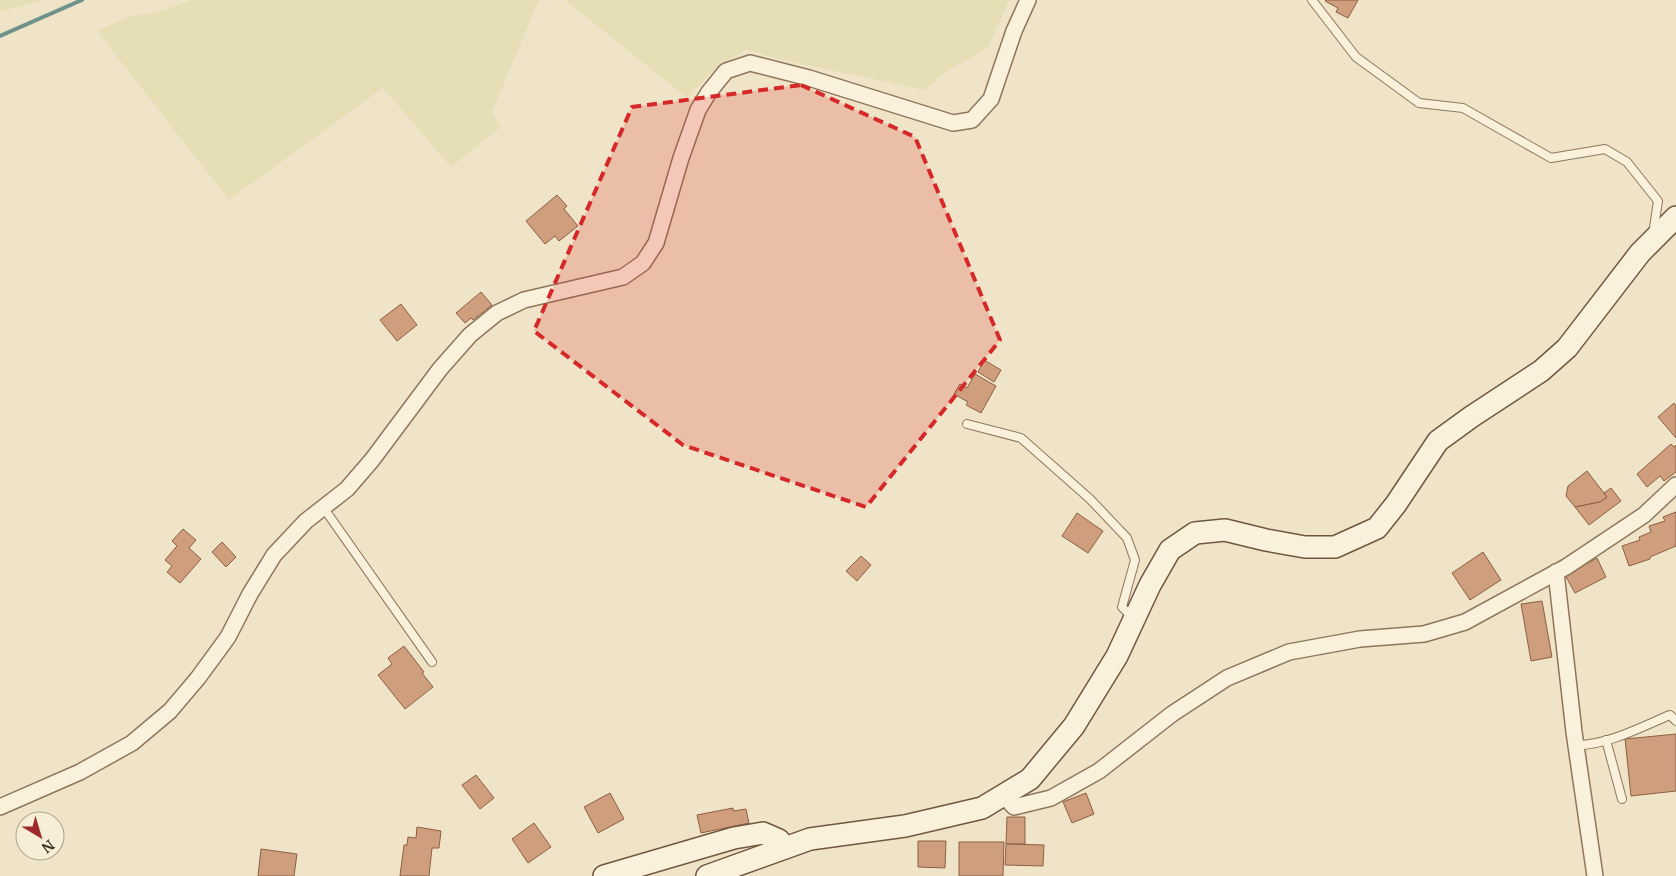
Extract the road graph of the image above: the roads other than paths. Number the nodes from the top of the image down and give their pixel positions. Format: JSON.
{"nodes":[{"id":1,"x":1028,"y":0,"type":"edge"},
{"id":2,"x":1312,"y":0,"type":"edge"},
{"id":3,"x":1676,"y":217,"type":"edge"},
{"id":4,"x":1653,"y":240,"type":"junction"},
{"id":5,"x":967,"y":424,"type":"dead end"},
{"id":6,"x":1676,"y":485,"type":"edge"},
{"id":7,"x":323,"y":507,"type":"junction"},
{"id":8,"x":1556,"y":572,"type":"junction"},
{"id":9,"x":1134,"y":619,"type":"junction"},
{"id":10,"x":432,"y":662,"type":"dead end"},
{"id":11,"x":1676,"y":721,"type":"edge"},
{"id":12,"x":1606,"y":740,"type":"junction"},
{"id":13,"x":1576,"y":745,"type":"junction"},
{"id":14,"x":1003,"y":795,"type":"junction"},
{"id":15,"x":1622,"y":799,"type":"dead end"},
{"id":16,"x":0,"y":807,"type":"edge"},
{"id":17,"x":783,"y":848,"type":"junction"},
{"id":18,"x":604,"y":876,"type":"edge"},
{"id":19,"x":707,"y":876,"type":"edge"},
{"id":20,"x":1595,"y":876,"type":"edge"}],
"edges":[{"from":1,"to":7,"type":"street"},
{"from":2,"to":4,"type":"lane"},
{"from":3,"to":4,"type":"main road"},
{"from":4,"to":9,"type":"main road"},
{"from":5,"to":9,"type":"lane"},
{"from":6,"to":8,"type":"street"},
{"from":7,"to":10,"type":"lane"},
{"from":7,"to":16,"type":"street"},
{"from":8,"to":13,"type":"street"},
{"from":8,"to":14,"type":"street"},
{"from":9,"to":14,"type":"main road"},
{"from":11,"to":12,"type":"lane"},
{"from":12,"to":13,"type":"lane"},
{"from":12,"to":15,"type":"lane"},
{"from":13,"to":20,"type":"street"},
{"from":14,"to":17,"type":"main road"},
{"from":17,"to":18,"type":"main road"},
{"from":17,"to":19,"type":"main road"}]}
